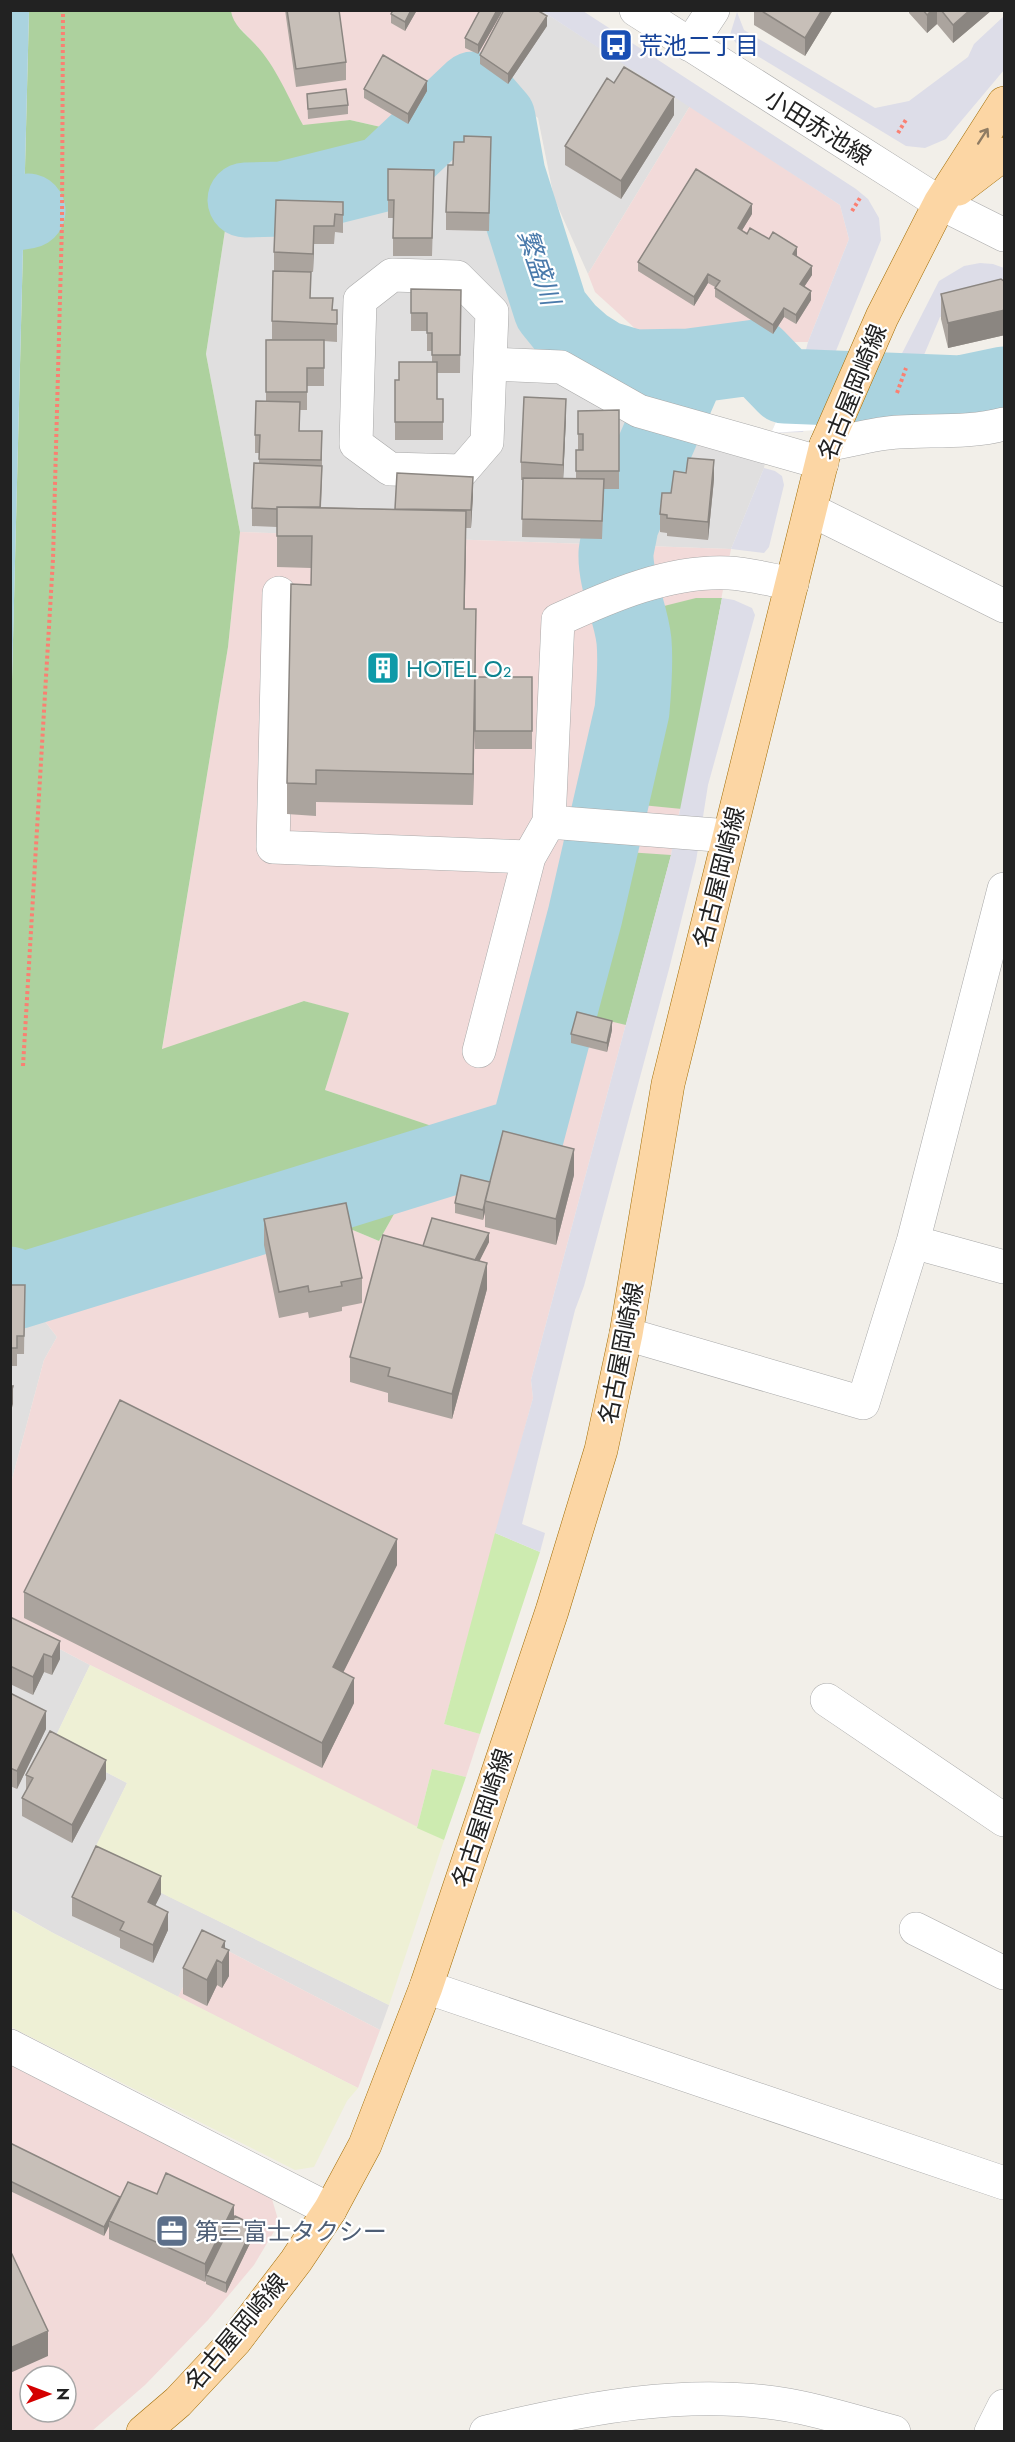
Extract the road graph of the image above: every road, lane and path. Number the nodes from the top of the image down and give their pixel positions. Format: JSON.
{"nodes":[{"id":1,"x":63,"y":10,"type":"edge"},
{"id":2,"x":636,"y":10,"type":"edge"},
{"id":3,"x":713,"y":10,"type":"edge"},
{"id":4,"x":690,"y":45,"type":"junction"},
{"id":5,"x":1005,"y":103,"type":"edge"},
{"id":6,"x":907,"y":118,"type":"dead end"},
{"id":7,"x":894,"y":139,"type":"dead end"},
{"id":8,"x":1005,"y":154,"type":"edge"},
{"id":9,"x":862,"y":194,"type":"dead end"},
{"id":10,"x":940,"y":203,"type":"junction"},
{"id":11,"x":852,"y":211,"type":"dead end"},
{"id":12,"x":1005,"y":235,"type":"edge"},
{"id":13,"x":490,"y":364,"type":"junction"},
{"id":14,"x":1005,"y":423,"type":"edge"},
{"id":15,"x":827,"y":446,"type":"junction"},
{"id":16,"x":811,"y":510,"type":"junction"},
{"id":17,"x":792,"y":584,"type":"junction"},
{"id":18,"x":279,"y":593,"type":"dead end"},
{"id":19,"x":1005,"y":606,"type":"edge"},
{"id":20,"x":549,"y":822,"type":"junction"},
{"id":21,"x":729,"y":836,"type":"junction"},
{"id":22,"x":528,"y":857,"type":"junction"},
{"id":23,"x":1005,"y":889,"type":"edge"},
{"id":24,"x":479,"y":1051,"type":"dead end"},
{"id":25,"x":23,"y":1066,"type":"dead end"},
{"id":26,"x":913,"y":1242,"type":"junction"},
{"id":27,"x":1005,"y":1267,"type":"edge"},
{"id":28,"x":626,"y":1334,"type":"junction"},
{"id":29,"x":827,"y":1700,"type":"dead end"},
{"id":30,"x":1005,"y":1820,"type":"edge"},
{"id":31,"x":916,"y":1929,"type":"dead end"},
{"id":32,"x":1005,"y":1973,"type":"edge"},
{"id":33,"x":426,"y":1987,"type":"junction"},
{"id":34,"x":10,"y":2046,"type":"edge"},
{"id":35,"x":1005,"y":2183,"type":"edge"},
{"id":36,"x":330,"y":2210,"type":"junction"},
{"id":37,"x":1005,"y":2406,"type":"edge"},
{"id":38,"x":143,"y":2432,"type":"edge"},
{"id":39,"x":486,"y":2432,"type":"edge"},
{"id":40,"x":894,"y":2432,"type":"edge"},
{"id":41,"x":991,"y":2432,"type":"edge"}],
"edges":[{"from":1,"to":25,"type":"path"},
{"from":2,"to":4,"type":"street","name":"小田赤池線"},
{"from":3,"to":4,"type":"street"},
{"from":4,"to":10,"type":"street","name":"小田赤池線"},
{"from":10,"to":5,"type":"main road","name":"名古屋岡崎線","one_way":true},
{"from":6,"to":7,"type":"path"},
{"from":8,"to":10,"type":"main road","name":"名古屋岡崎線"},
{"from":9,"to":11,"type":"path"},
{"from":10,"to":12,"type":"street","name":"小田赤池線"},
{"from":10,"to":15,"type":"main road","name":"名古屋岡崎線"},
{"from":13,"to":13,"type":"street"},
{"from":13,"to":15,"type":"street"},
{"from":14,"to":15,"type":"street"},
{"from":15,"to":16,"type":"main road","name":"名古屋岡崎線"},
{"from":16,"to":17,"type":"main road","name":"名古屋岡崎線"},
{"from":16,"to":19,"type":"street"},
{"from":17,"to":20,"type":"street"},
{"from":17,"to":21,"type":"main road","name":"名古屋岡崎線"},
{"from":18,"to":22,"type":"street"},
{"from":20,"to":21,"type":"street"},
{"from":20,"to":22,"type":"street"},
{"from":21,"to":28,"type":"main road","name":"名古屋岡崎線"},
{"from":22,"to":24,"type":"street"},
{"from":23,"to":26,"type":"street"},
{"from":26,"to":27,"type":"street"},
{"from":26,"to":28,"type":"street"},
{"from":28,"to":33,"type":"main road","name":"名古屋岡崎線"},
{"from":29,"to":30,"type":"street"},
{"from":31,"to":32,"type":"street"},
{"from":33,"to":35,"type":"street"},
{"from":33,"to":36,"type":"main road","name":"名古屋岡崎線"},
{"from":34,"to":36,"type":"street"},
{"from":36,"to":38,"type":"main road","name":"名古屋岡崎線"},
{"from":37,"to":41,"type":"street"},
{"from":39,"to":40,"type":"street"}]}
